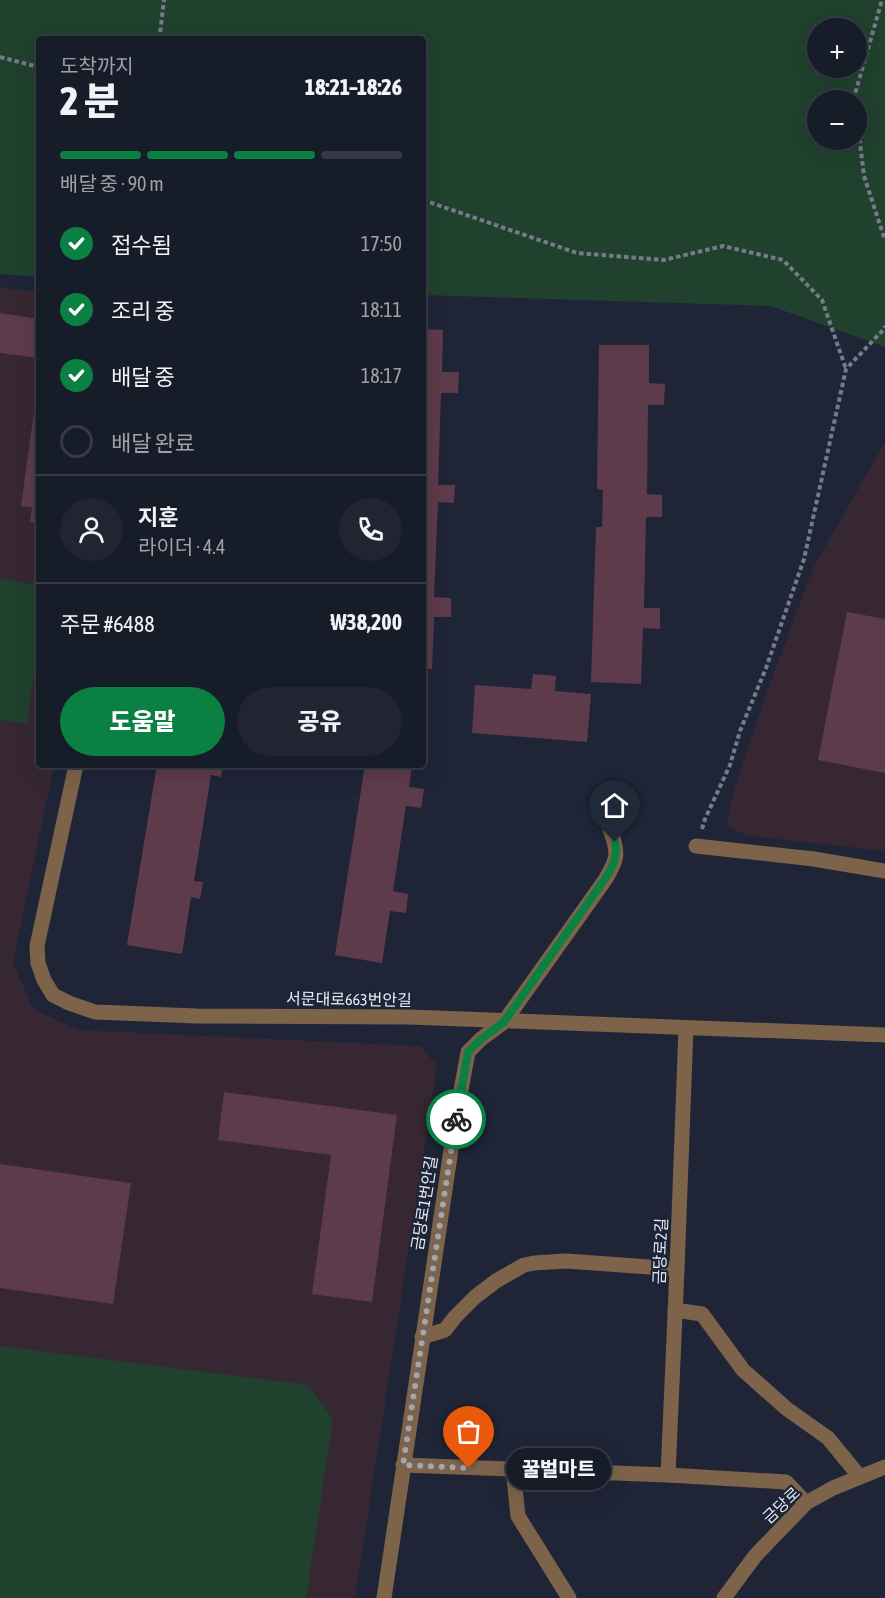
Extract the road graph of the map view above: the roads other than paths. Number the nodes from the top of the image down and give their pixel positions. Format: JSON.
{"nodes":[{"id":1,"x":75,"y":768,"type":"edge"},
{"id":2,"x":610,"y":829,"type":"dead end"},
{"id":3,"x":696,"y":846,"type":"road end"},
{"id":4,"x":885,"y":871,"type":"edge"},
{"id":5,"x":504,"y":1022,"type":"junction"},
{"id":6,"x":686,"y":1028,"type":"junction"},
{"id":7,"x":885,"y":1035,"type":"edge"},
{"id":8,"x":677,"y":1269,"type":"junction"},
{"id":9,"x":675,"y":1310,"type":"junction"},
{"id":10,"x":422,"y":1338,"type":"junction"},
{"id":11,"x":403,"y":1465,"type":"junction"},
{"id":12,"x":885,"y":1467,"type":"edge"},
{"id":13,"x":513,"y":1469,"type":"junction"},
{"id":14,"x":668,"y":1475,"type":"junction"},
{"id":15,"x":860,"y":1477,"type":"junction"},
{"id":16,"x":806,"y":1503,"type":"junction"},
{"id":17,"x":384,"y":1598,"type":"edge"},
{"id":18,"x":570,"y":1598,"type":"edge"},
{"id":19,"x":724,"y":1598,"type":"edge"}],
"edges":[{"from":1,"to":5,"type":"street","name":"서문대로663번안길"},
{"from":2,"to":5,"type":"street","name":"금당로1번안길"},
{"from":3,"to":4,"type":"street"},
{"from":5,"to":6,"type":"street","name":"서문대로663번안길"},
{"from":5,"to":10,"type":"street","name":"금당로1번안길"},
{"from":6,"to":7,"type":"street","name":"서문대로663번안길"},
{"from":6,"to":8,"type":"street","name":"금당로2길"},
{"from":8,"to":9,"type":"street","name":"금당로2길"},
{"from":8,"to":10,"type":"street"},
{"from":9,"to":14,"type":"street","name":"금당로2길"},
{"from":9,"to":15,"type":"street"},
{"from":10,"to":11,"type":"street","name":"금당로1번안길"},
{"from":11,"to":13,"type":"street"},
{"from":11,"to":17,"type":"street","name":"금당로1번안길"},
{"from":12,"to":15,"type":"street","name":"금당로"},
{"from":13,"to":14,"type":"street"},
{"from":13,"to":18,"type":"street"},
{"from":14,"to":16,"type":"street"},
{"from":15,"to":16,"type":"street","name":"금당로"},
{"from":16,"to":19,"type":"street","name":"금당로"}]}
